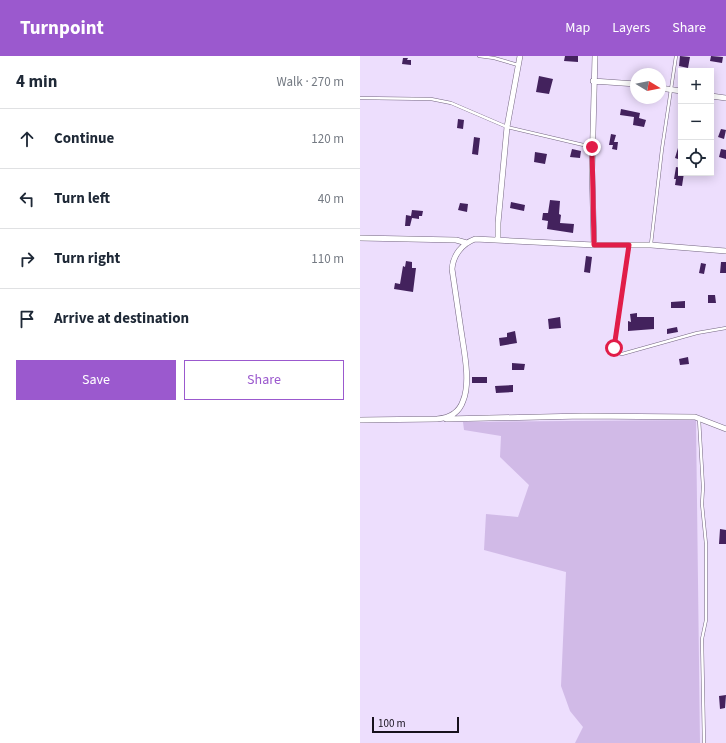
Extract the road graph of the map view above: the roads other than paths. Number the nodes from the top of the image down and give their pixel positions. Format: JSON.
{"nodes":[{"id":1,"x":479,"y":56,"type":"edge"},
{"id":2,"x":520,"y":56,"type":"edge"},
{"id":3,"x":595,"y":56,"type":"edge"},
{"id":4,"x":676,"y":56,"type":"edge"},
{"id":5,"x":518,"y":65,"type":"junction"},
{"id":6,"x":593,"y":81,"type":"junction"},
{"id":7,"x":630,"y":84,"type":"edge"},
{"id":8,"x":666,"y":89,"type":"edge"},
{"id":9,"x":671,"y":89,"type":"junction"},
{"id":10,"x":678,"y":90,"type":"edge"},
{"id":11,"x":714,"y":96,"type":"edge"},
{"id":12,"x":360,"y":98,"type":"edge"},
{"id":13,"x":726,"y":98,"type":"edge"},
{"id":14,"x":507,"y":127,"type":"junction"},
{"id":15,"x":592,"y":147,"type":"junction"},
{"id":16,"x":360,"y":238,"type":"edge"},
{"id":17,"x":498,"y":240,"type":"junction"},
{"id":18,"x":467,"y":244,"type":"junction"},
{"id":19,"x":594,"y":245,"type":"junction"},
{"id":20,"x":629,"y":245,"type":"junction"},
{"id":21,"x":651,"y":245,"type":"junction"},
{"id":22,"x":726,"y":251,"type":"edge"},
{"id":23,"x":726,"y":328,"type":"edge"},
{"id":24,"x":699,"y":417,"type":"junction"},
{"id":25,"x":441,"y":419,"type":"junction"},
{"id":26,"x":360,"y":420,"type":"edge"},
{"id":27,"x":726,"y":430,"type":"edge"},
{"id":28,"x":704,"y":743,"type":"edge"}],
"edges":[{"from":1,"to":5,"type":"lane"},
{"from":2,"to":5,"type":"street"},
{"from":3,"to":6,"type":"street"},
{"from":4,"to":9,"type":"lane"},
{"from":5,"to":14,"type":"street"},
{"from":6,"to":7,"type":"street"},
{"from":6,"to":15,"type":"street"},
{"from":8,"to":9,"type":"street"},
{"from":9,"to":10,"type":"street"},
{"from":9,"to":21,"type":"lane"},
{"from":11,"to":13,"type":"street"},
{"from":12,"to":14,"type":"lane"},
{"from":14,"to":15,"type":"lane"},
{"from":14,"to":17,"type":"street"},
{"from":15,"to":19,"type":"street"},
{"from":16,"to":18,"type":"street"},
{"from":17,"to":18,"type":"street"},
{"from":17,"to":19,"type":"street"},
{"from":18,"to":25,"type":"street"},
{"from":19,"to":20,"type":"street"},
{"from":20,"to":21,"type":"street"},
{"from":20,"to":23,"type":"lane"},
{"from":21,"to":22,"type":"street"},
{"from":24,"to":25,"type":"street"},
{"from":24,"to":27,"type":"street"},
{"from":24,"to":28,"type":"lane"},
{"from":25,"to":26,"type":"street"}]}
